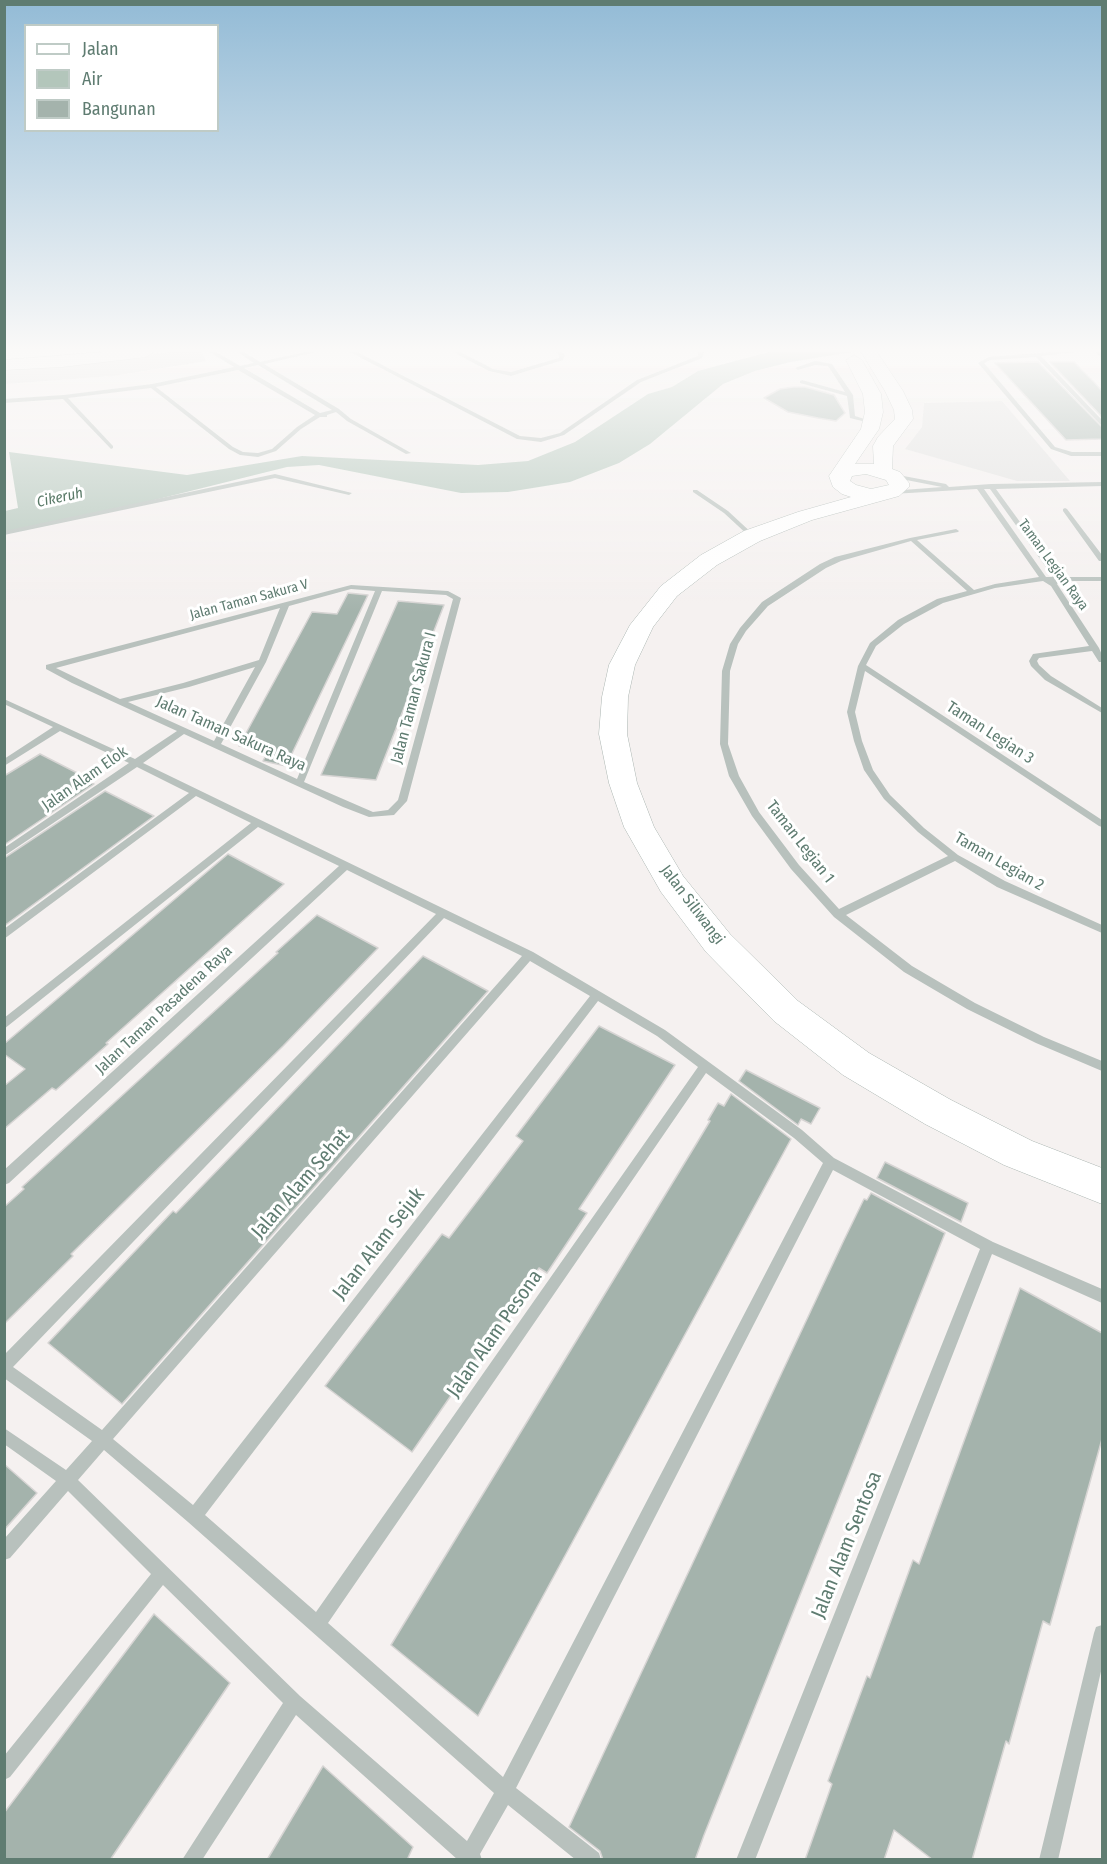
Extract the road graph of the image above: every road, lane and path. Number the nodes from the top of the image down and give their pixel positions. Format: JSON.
{"nodes":[{"id":1,"x":103,"y":439,"type":"edge"},
{"id":2,"x":220,"y":439,"type":"edge"},
{"id":3,"x":287,"y":439,"type":"edge"},
{"id":4,"x":383,"y":439,"type":"edge"},
{"id":5,"x":861,"y":439,"type":"edge"},
{"id":6,"x":889,"y":439,"type":"edge"},
{"id":7,"x":1043,"y":439,"type":"edge"},
{"id":8,"x":883,"y":446,"type":"junction"},
{"id":9,"x":111,"y":447,"type":"dead end"},
{"id":10,"x":408,"y":453,"type":"dead end"},
{"id":11,"x":1102,"y":454,"type":"edge"},
{"id":12,"x":843,"y":480,"type":"junction"},
{"id":13,"x":925,"y":480,"type":"junction"},
{"id":14,"x":886,"y":484,"type":"junction"},
{"id":15,"x":1102,"y":484,"type":"edge"},
{"id":16,"x":991,"y":486,"type":"junction"},
{"id":17,"x":979,"y":487,"type":"junction"},
{"id":18,"x":953,"y":488,"type":"junction"},
{"id":19,"x":695,"y":491,"type":"dead end"},
{"id":20,"x":349,"y":493,"type":"dead end"},
{"id":21,"x":1065,"y":510,"type":"dead end"},
{"id":22,"x":805,"y":516,"type":"junction"},
{"id":23,"x":956,"y":531,"type":"dead end"},
{"id":24,"x":4,"y":533,"type":"edge"},
{"id":25,"x":752,"y":536,"type":"junction"},
{"id":26,"x":912,"y":539,"type":"junction"},
{"id":27,"x":1018,"y":541,"type":"junction"},
{"id":28,"x":1030,"y":541,"type":"junction"},
{"id":29,"x":1102,"y":559,"type":"edge"},
{"id":30,"x":1044,"y":579,"type":"junction"},
{"id":31,"x":1102,"y":579,"type":"edge"},
{"id":32,"x":1056,"y":582,"type":"junction"},
{"id":33,"x":379,"y":589,"type":"junction"},
{"id":34,"x":972,"y":591,"type":"junction"},
{"id":35,"x":457,"y":598,"type":"joint"},
{"id":36,"x":286,"y":603,"type":"junction"},
{"id":37,"x":1095,"y":648,"type":"junction"},
{"id":38,"x":1102,"y":660,"type":"edge"},
{"id":39,"x":262,"y":662,"type":"junction"},
{"id":40,"x":862,"y":666,"type":"junction"},
{"id":41,"x":49,"y":667,"type":"joint"},
{"id":42,"x":4,"y":701,"type":"edge"},
{"id":43,"x":122,"y":701,"type":"junction"},
{"id":44,"x":1102,"y":711,"type":"edge"},
{"id":45,"x":58,"y":728,"type":"junction"},
{"id":46,"x":183,"y":730,"type":"junction"},
{"id":47,"x":217,"y":744,"type":"junction"},
{"id":48,"x":4,"y":763,"type":"edge"},
{"id":49,"x":136,"y":763,"type":"junction"},
{"id":50,"x":300,"y":782,"type":"junction"},
{"id":51,"x":196,"y":792,"type":"junction"},
{"id":52,"x":401,"y":806,"type":"joint"},
{"id":53,"x":258,"y":822,"type":"junction"},
{"id":54,"x":1102,"y":825,"type":"edge"},
{"id":55,"x":4,"y":853,"type":"edge"},
{"id":56,"x":955,"y":857,"type":"junction"},
{"id":57,"x":346,"y":866,"type":"junction"},
{"id":58,"x":442,"y":914,"type":"junction"},
{"id":59,"x":838,"y":914,"type":"junction"},
{"id":60,"x":1102,"y":929,"type":"edge"},
{"id":61,"x":4,"y":935,"type":"edge"},
{"id":62,"x":529,"y":956,"type":"junction"},
{"id":63,"x":596,"y":996,"type":"junction"},
{"id":64,"x":4,"y":1025,"type":"edge"},
{"id":65,"x":704,"y":1066,"type":"junction"},
{"id":66,"x":1102,"y":1066,"type":"edge"},
{"id":67,"x":830,"y":1162,"type":"junction"},
{"id":68,"x":4,"y":1179,"type":"edge"},
{"id":69,"x":1102,"y":1186,"type":"edge"},
{"id":70,"x":988,"y":1246,"type":"junction"},
{"id":71,"x":1102,"y":1296,"type":"edge"},
{"id":72,"x":4,"y":1367,"type":"edge"},
{"id":73,"x":4,"y":1435,"type":"edge"},
{"id":74,"x":102,"y":1439,"type":"junction"},
{"id":75,"x":66,"y":1479,"type":"junction"},
{"id":76,"x":194,"y":1516,"type":"junction"},
{"id":77,"x":4,"y":1552,"type":"edge"},
{"id":78,"x":162,"y":1573,"type":"junction"},
{"id":79,"x":317,"y":1625,"type":"junction"},
{"id":80,"x":1102,"y":1633,"type":"edge"},
{"id":81,"x":294,"y":1702,"type":"junction"},
{"id":82,"x":4,"y":1771,"type":"edge"},
{"id":83,"x":505,"y":1791,"type":"junction"},
{"id":84,"x":470,"y":1858,"type":"edge"},
{"id":85,"x":191,"y":1860,"type":"edge"},
{"id":86,"x":592,"y":1860,"type":"edge"},
{"id":87,"x":745,"y":1860,"type":"edge"},
{"id":88,"x":1048,"y":1860,"type":"edge"}],
"edges":[{"from":1,"to":9,"type":"street"},
{"from":2,"to":3,"type":"street"},
{"from":4,"to":10,"type":"street"},
{"from":5,"to":12,"type":"main road","name":"Jalan Siliwangi"},
{"from":6,"to":8,"type":"main road"},
{"from":7,"to":11,"type":"street"},
{"from":8,"to":13,"type":"main road"},
{"from":8,"to":14,"type":"main road"},
{"from":12,"to":14,"type":"main road"},
{"from":12,"to":22,"type":"main road","name":"Jalan Siliwangi"},
{"from":13,"to":14,"type":"street"},
{"from":13,"to":18,"type":"street"},
{"from":14,"to":18,"type":"street"},
{"from":14,"to":22,"type":"main road","name":"Jalan Siliwangi"},
{"from":15,"to":16,"type":"street"},
{"from":16,"to":17,"type":"street"},
{"from":16,"to":28,"type":"street"},
{"from":17,"to":18,"type":"street"},
{"from":17,"to":27,"type":"street","name":"Taman Legian Raya"},
{"from":19,"to":25,"type":"street"},
{"from":20,"to":24,"type":"street"},
{"from":21,"to":29,"type":"street"},
{"from":22,"to":25,"type":"main road","name":"Jalan Siliwangi"},
{"from":23,"to":26,"type":"street","name":"Taman Legian 1"},
{"from":25,"to":69,"type":"main road","name":"Jalan Siliwangi"},
{"from":26,"to":34,"type":"street"},
{"from":26,"to":59,"type":"street","name":"Taman Legian 1"},
{"from":27,"to":28,"type":"street"},
{"from":27,"to":30,"type":"street","name":"Taman Legian Raya"},
{"from":28,"to":32,"type":"street"},
{"from":30,"to":32,"type":"street","name":"Taman Legian Raya"},
{"from":30,"to":34,"type":"street","name":"Taman Legian 2"},
{"from":31,"to":32,"type":"street"},
{"from":32,"to":37,"type":"street","name":"Taman Legian Raya"},
{"from":33,"to":35,"type":"street","name":"Jalan Taman Sakura V"},
{"from":33,"to":36,"type":"street","name":"Jalan Taman Sakura V"},
{"from":33,"to":50,"type":"street"},
{"from":34,"to":40,"type":"street","name":"Taman Legian 2"},
{"from":35,"to":52,"type":"street","name":"Jalan Taman Sakura I"},
{"from":36,"to":39,"type":"street"},
{"from":36,"to":41,"type":"street","name":"Jalan Taman Sakura V"},
{"from":37,"to":38,"type":"street","name":"Taman Legian Raya"},
{"from":37,"to":44,"type":"street"},
{"from":39,"to":43,"type":"street"},
{"from":39,"to":47,"type":"street"},
{"from":40,"to":54,"type":"street","name":"Taman Legian 3"},
{"from":40,"to":56,"type":"street","name":"Taman Legian 2"},
{"from":41,"to":43,"type":"street","name":"Jalan Taman Sakura Raya"},
{"from":42,"to":45,"type":"street"},
{"from":43,"to":46,"type":"street","name":"Jalan Taman Sakura Raya"},
{"from":45,"to":48,"type":"street"},
{"from":45,"to":49,"type":"street"},
{"from":46,"to":47,"type":"street","name":"Jalan Taman Sakura Raya"},
{"from":46,"to":49,"type":"street","name":"Jalan Alam Elok"},
{"from":47,"to":50,"type":"street","name":"Jalan Taman Sakura Raya"},
{"from":49,"to":51,"type":"street"},
{"from":49,"to":55,"type":"street","name":"Jalan Alam Elok"},
{"from":50,"to":52,"type":"street","name":"Jalan Taman Sakura Raya"},
{"from":51,"to":53,"type":"street"},
{"from":51,"to":61,"type":"street"},
{"from":53,"to":57,"type":"street"},
{"from":53,"to":64,"type":"street"},
{"from":56,"to":59,"type":"street"},
{"from":56,"to":60,"type":"street","name":"Taman Legian 2"},
{"from":57,"to":58,"type":"street"},
{"from":57,"to":68,"type":"street","name":"Jalan Taman Pasadena Raya"},
{"from":58,"to":62,"type":"street"},
{"from":58,"to":72,"type":"street"},
{"from":59,"to":66,"type":"street","name":"Taman Legian 1"},
{"from":62,"to":63,"type":"street"},
{"from":62,"to":74,"type":"street","name":"Jalan Alam Sehat"},
{"from":63,"to":65,"type":"street"},
{"from":63,"to":76,"type":"street","name":"Jalan Alam Sejuk"},
{"from":65,"to":67,"type":"street"},
{"from":65,"to":79,"type":"street","name":"Jalan Alam Pesona"},
{"from":67,"to":70,"type":"street"},
{"from":67,"to":83,"type":"street"},
{"from":70,"to":71,"type":"street"},
{"from":70,"to":87,"type":"street","name":"Jalan Alam Sentosa"},
{"from":72,"to":74,"type":"street"},
{"from":73,"to":75,"type":"street"},
{"from":74,"to":75,"type":"street","name":"Jalan Alam Sehat"},
{"from":74,"to":76,"type":"street"},
{"from":75,"to":77,"type":"street","name":"Jalan Alam Sehat"},
{"from":75,"to":78,"type":"street"},
{"from":76,"to":79,"type":"street"},
{"from":78,"to":81,"type":"street"},
{"from":78,"to":82,"type":"street"},
{"from":79,"to":83,"type":"street"},
{"from":80,"to":88,"type":"street"},
{"from":81,"to":84,"type":"street"},
{"from":81,"to":85,"type":"street"},
{"from":83,"to":84,"type":"street"},
{"from":83,"to":86,"type":"street"}]}
